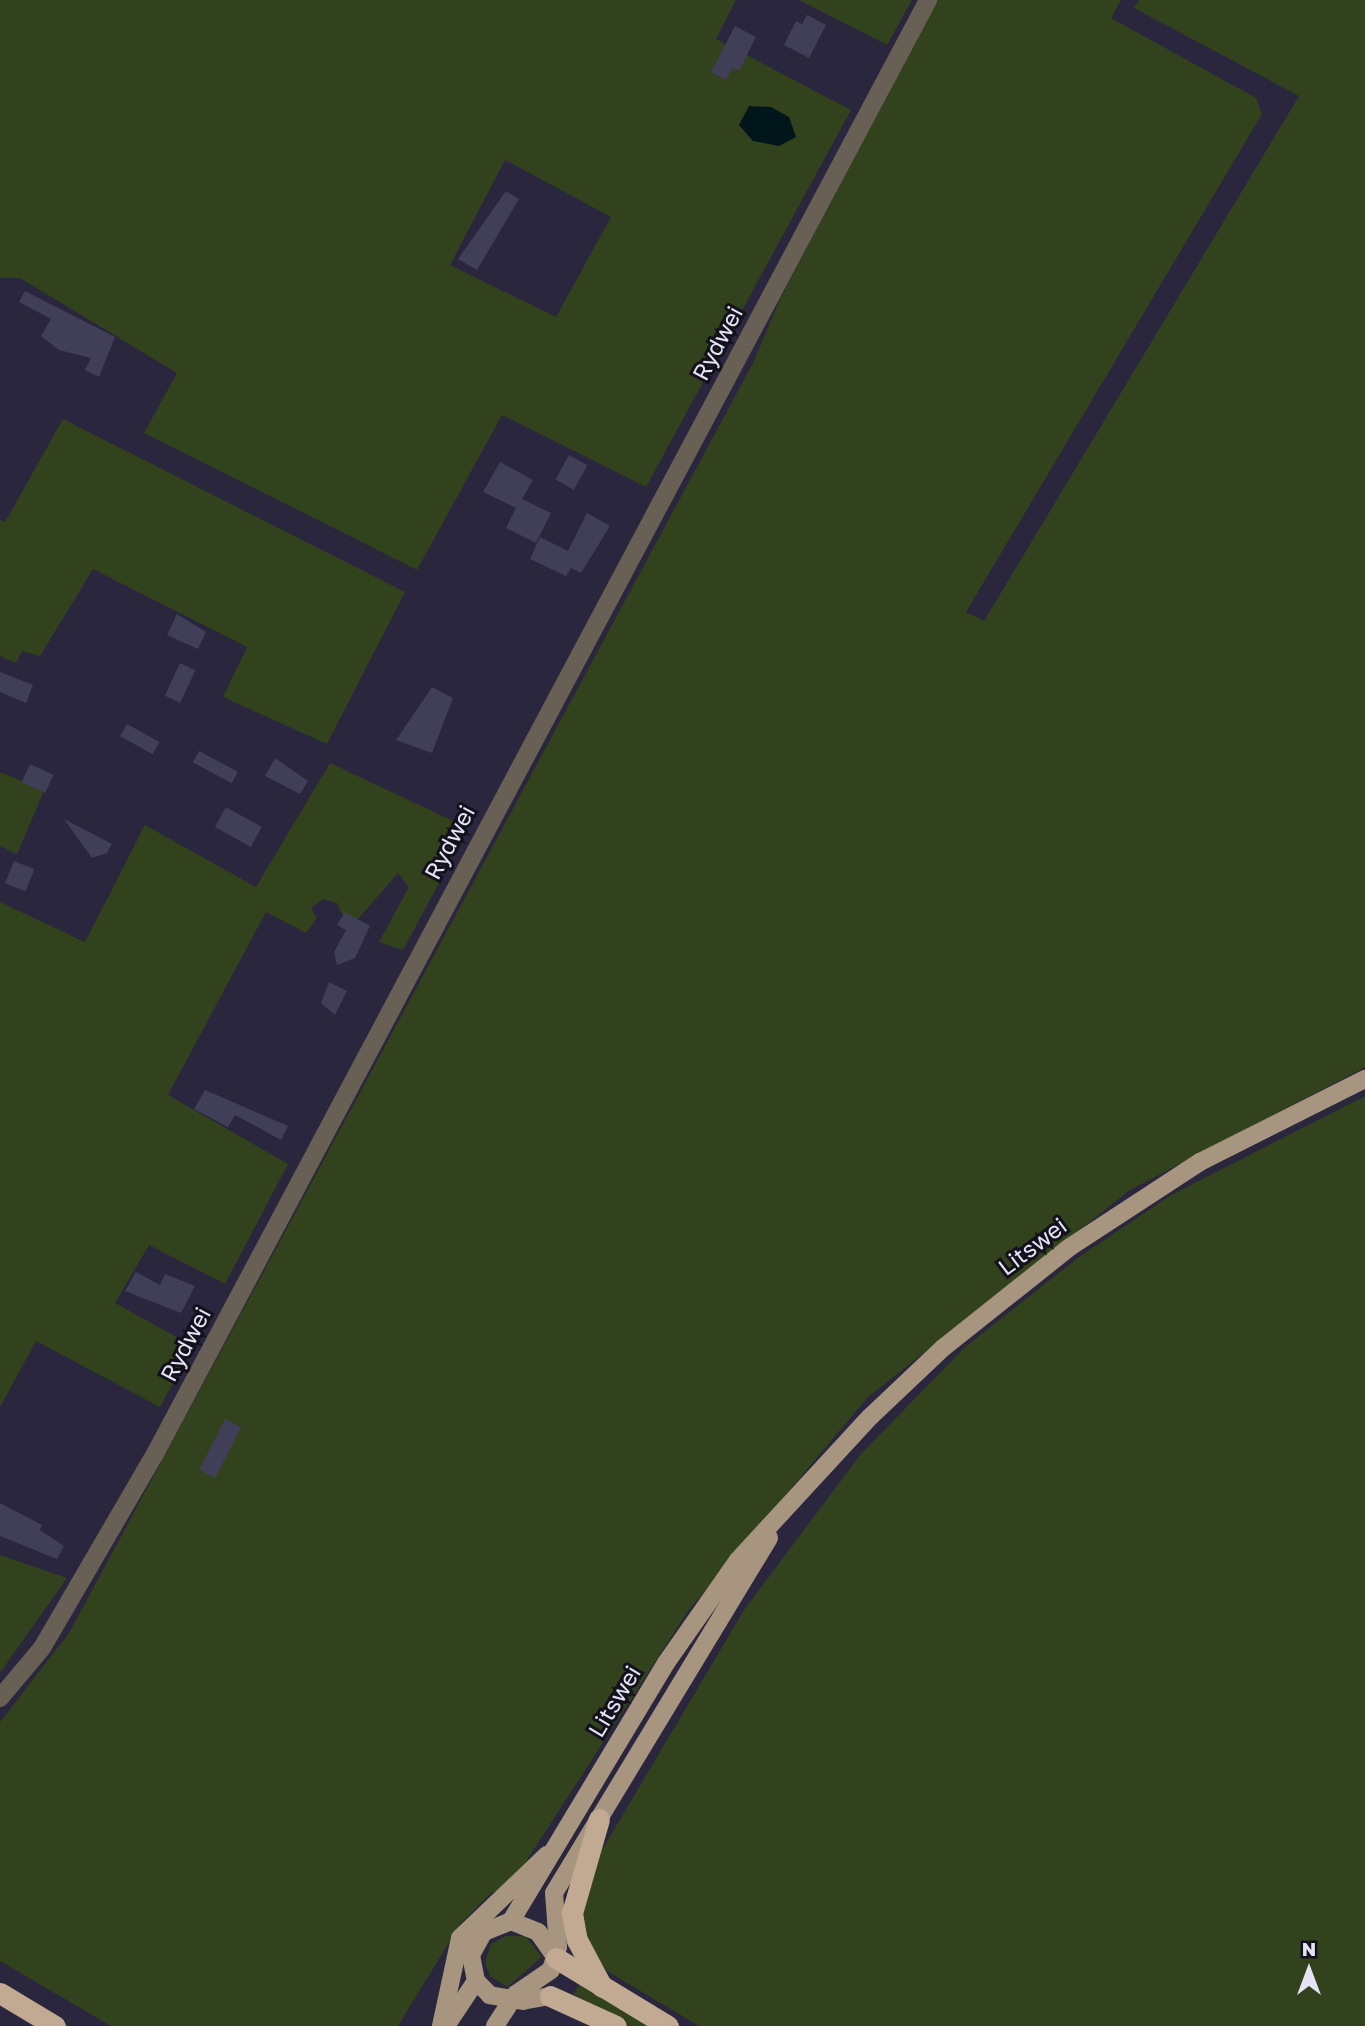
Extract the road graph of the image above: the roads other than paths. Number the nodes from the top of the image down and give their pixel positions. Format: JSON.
{"nodes":[{"id":1,"x":928,"y":0,"type":"edge"},
{"id":2,"x":1365,"y":1079,"type":"edge"},
{"id":3,"x":780,"y":1520,"type":"junction"},
{"id":4,"x":0,"y":1698,"type":"edge"},
{"id":5,"x":599,"y":1819,"type":"junction"},
{"id":6,"x":559,"y":1842,"type":"junction"},
{"id":7,"x":511,"y":1922,"type":"junction"},
{"id":8,"x":555,"y":1958,"type":"junction"},
{"id":9,"x":476,"y":1981,"type":"junction"},
{"id":10,"x":602,"y":1987,"type":"junction"},
{"id":11,"x":0,"y":1993,"type":"edge"},
{"id":12,"x":550,"y":1996,"type":"joint"},
{"id":13,"x":517,"y":2001,"type":"junction"},
{"id":14,"x":55,"y":2026,"type":"edge"},
{"id":15,"x":443,"y":2026,"type":"edge"},
{"id":16,"x":495,"y":2026,"type":"edge"},
{"id":17,"x":508,"y":2026,"type":"edge"},
{"id":18,"x":616,"y":2026,"type":"edge"},
{"id":19,"x":668,"y":2026,"type":"edge"}],
"edges":[{"from":1,"to":4,"type":"street","name":"Rydwei"},
{"from":2,"to":3,"type":"main road","name":"Litswei"},
{"from":3,"to":5,"type":"main road","name":"Litswei"},
{"from":3,"to":6,"type":"main road","name":"Litswei"},
{"from":5,"to":8,"type":"main road","name":"Litswei"},
{"from":5,"to":10,"type":"highway"},
{"from":6,"to":7,"type":"main road","name":"Litswei"},
{"from":6,"to":15,"type":"main road"},
{"from":7,"to":8,"type":"main road"},
{"from":7,"to":9,"type":"main road"},
{"from":8,"to":10,"type":"highway"},
{"from":8,"to":13,"type":"main road"},
{"from":9,"to":13,"type":"main road"},
{"from":9,"to":15,"type":"main road"},
{"from":10,"to":19,"type":"highway"},
{"from":11,"to":14,"type":"highway"},
{"from":12,"to":13,"type":"main road"},
{"from":12,"to":18,"type":"highway"},
{"from":13,"to":16,"type":"main road"},
{"from":13,"to":17,"type":"main road"}]}
